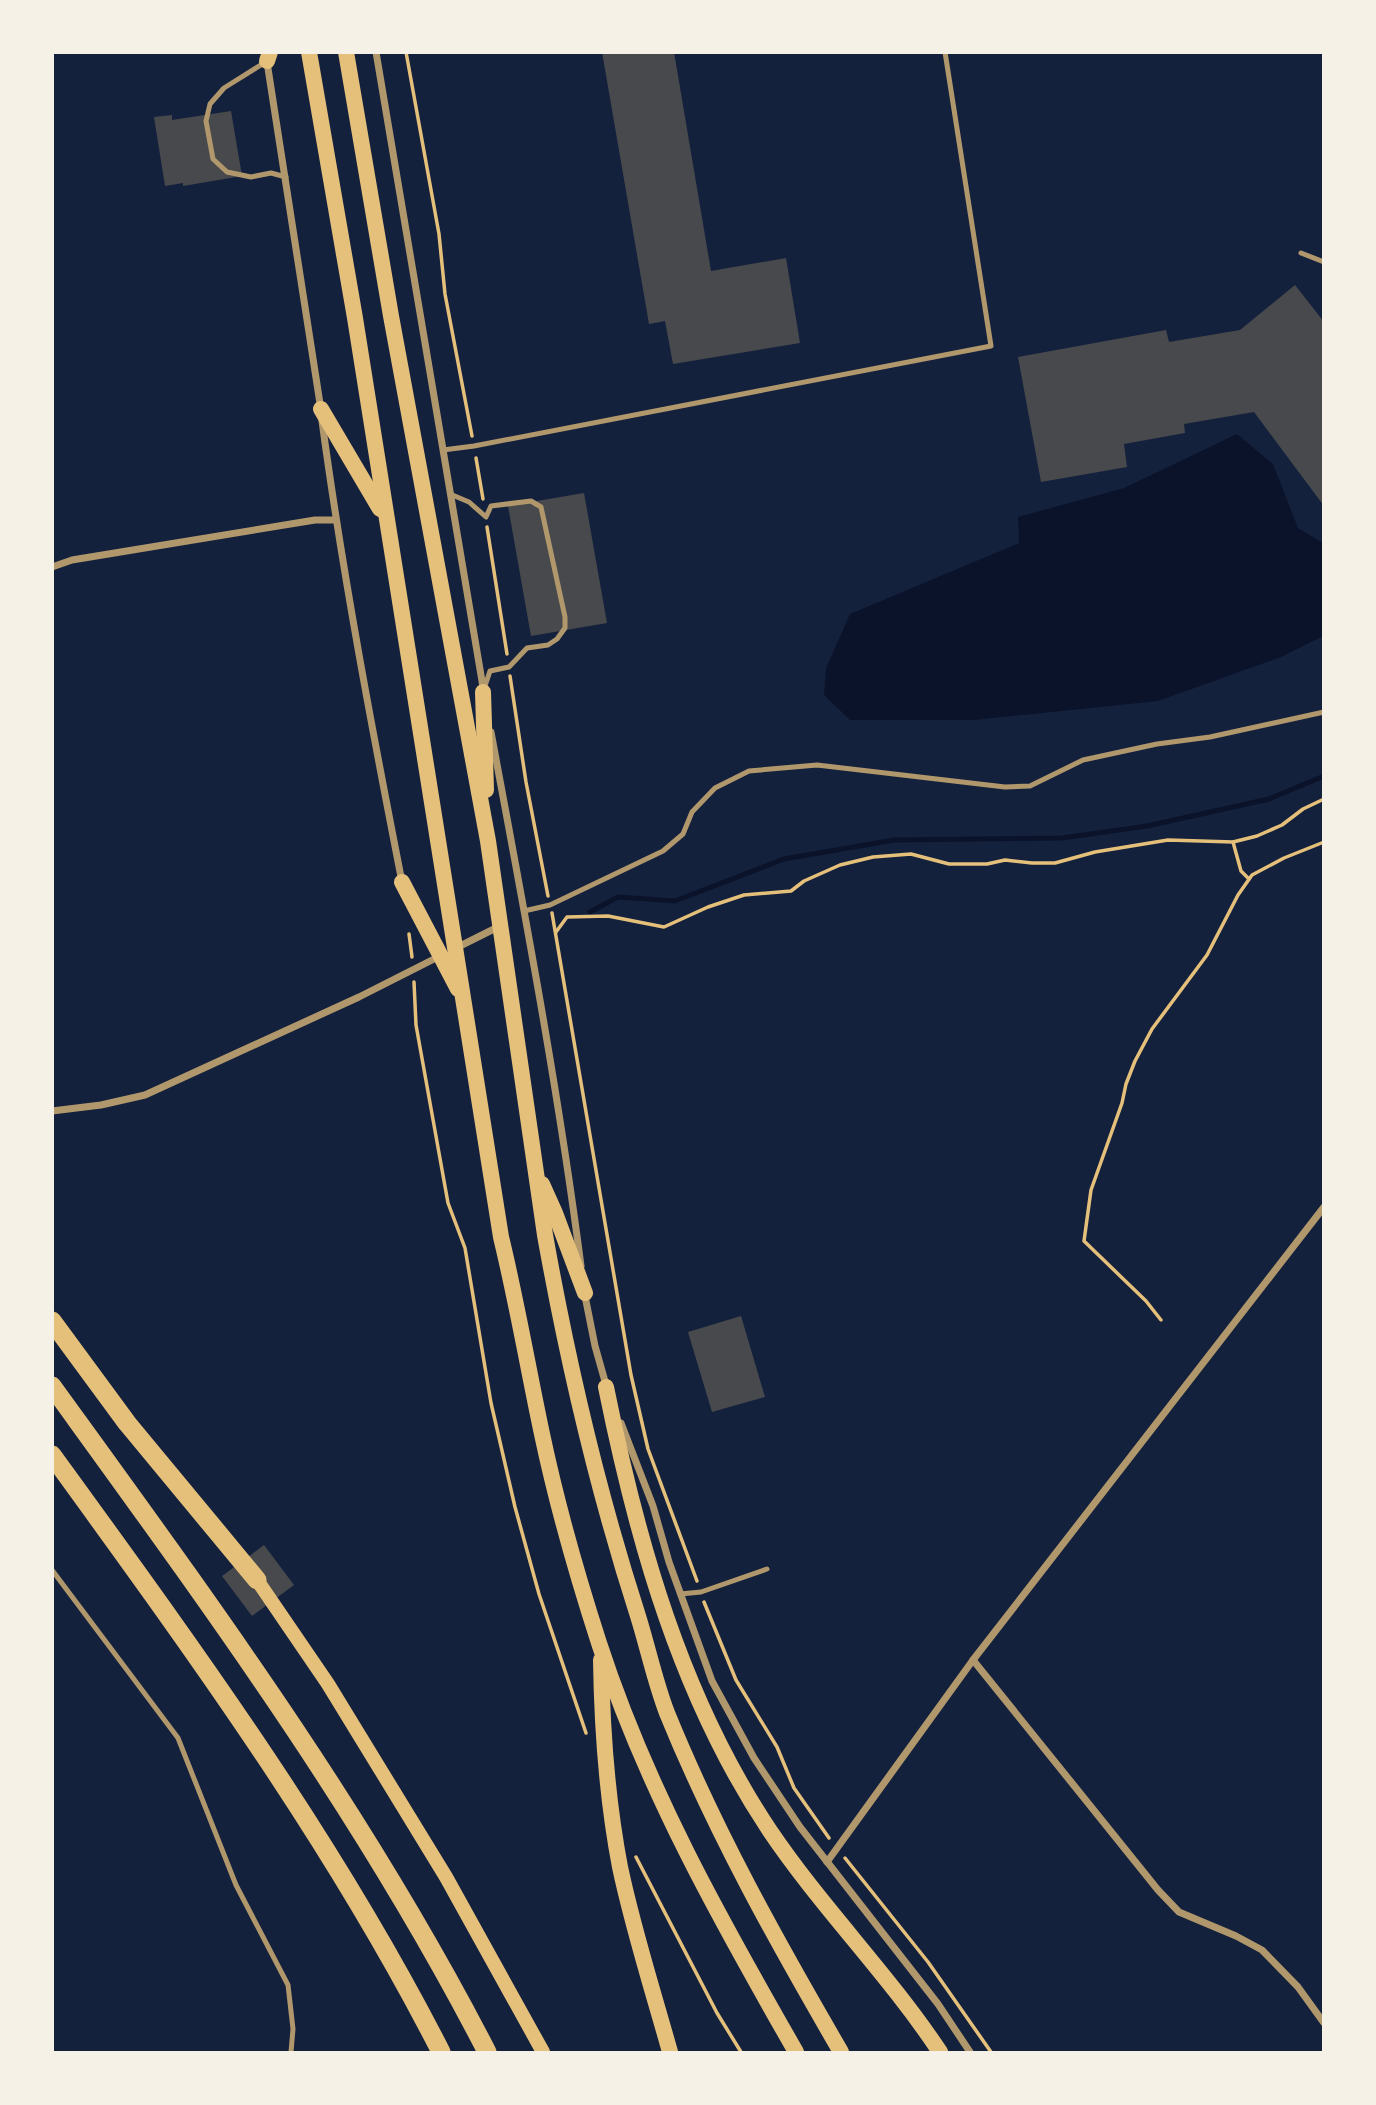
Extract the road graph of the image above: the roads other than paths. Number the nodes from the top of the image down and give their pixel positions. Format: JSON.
{"nodes":[{"id":1,"x":309,"y":52,"type":"edge"},
{"id":2,"x":346,"y":52,"type":"edge"},
{"id":3,"x":376,"y":52,"type":"edge"},
{"id":4,"x":945,"y":52,"type":"edge"},
{"id":5,"x":268,"y":57,"type":"edge"},
{"id":6,"x":286,"y":177,"type":"junction"},
{"id":7,"x":1301,"y":253,"type":"dead end"},
{"id":8,"x":1324,"y":262,"type":"edge"},
{"id":9,"x":320,"y":409,"type":"junction"},
{"id":10,"x":443,"y":450,"type":"junction"},
{"id":11,"x":450,"y":494,"type":"junction"},
{"id":12,"x":385,"y":517,"type":"junction"},
{"id":13,"x":335,"y":520,"type":"junction"},
{"id":14,"x":52,"y":568,"type":"edge"},
{"id":15,"x":483,"y":692,"type":"junction"},
{"id":16,"x":1324,"y":712,"type":"edge"},
{"id":17,"x":488,"y":841,"type":"junction"},
{"id":18,"x":402,"y":882,"type":"joint"},
{"id":19,"x":524,"y":911,"type":"junction"},
{"id":20,"x":500,"y":926,"type":"junction"},
{"id":21,"x":448,"y":952,"type":"junction"},
{"id":22,"x":52,"y":1111,"type":"edge"},
{"id":23,"x":535,"y":1171,"type":"junction"},
{"id":24,"x":1324,"y":1207,"type":"edge"},
{"id":25,"x":584,"y":1293,"type":"junction"},
{"id":26,"x":52,"y":1321,"type":"edge"},
{"id":27,"x":52,"y":1386,"type":"edge"},
{"id":28,"x":607,"y":1387,"type":"junction"},
{"id":29,"x":52,"y":1455,"type":"edge"},
{"id":30,"x":767,"y":1569,"type":"dead end"},
{"id":31,"x":52,"y":1570,"type":"edge"},
{"id":32,"x":257,"y":1580,"type":"joint"},
{"id":33,"x":680,"y":1594,"type":"junction"},
{"id":34,"x":600,"y":1646,"type":"junction"},
{"id":35,"x":973,"y":1660,"type":"junction"},
{"id":36,"x":827,"y":1862,"type":"junction"},
{"id":37,"x":1324,"y":2023,"type":"edge"},
{"id":38,"x":291,"y":2053,"type":"edge"},
{"id":39,"x":441,"y":2053,"type":"edge"},
{"id":40,"x":486,"y":2053,"type":"edge"},
{"id":41,"x":543,"y":2053,"type":"edge"},
{"id":42,"x":670,"y":2053,"type":"edge"},
{"id":43,"x":796,"y":2053,"type":"edge"},
{"id":44,"x":841,"y":2053,"type":"edge"},
{"id":45,"x":940,"y":2053,"type":"edge"},
{"id":46,"x":970,"y":2053,"type":"edge"}],
"edges":[{"from":1,"to":12,"type":"main road"},
{"from":2,"to":17,"type":"main road"},
{"from":3,"to":10,"type":"street"},
{"from":4,"to":10,"type":"lane"},
{"from":5,"to":6,"type":"street"},
{"from":5,"to":6,"type":"lane"},
{"from":6,"to":9,"type":"street"},
{"from":7,"to":8,"type":"lane"},
{"from":9,"to":12,"type":"main road"},
{"from":9,"to":13,"type":"street"},
{"from":10,"to":11,"type":"street"},
{"from":11,"to":15,"type":"street"},
{"from":11,"to":15,"type":"lane"},
{"from":12,"to":21,"type":"main road"},
{"from":13,"to":14,"type":"street"},
{"from":13,"to":18,"type":"street"},
{"from":15,"to":17,"type":"main road"},
{"from":15,"to":19,"type":"street"},
{"from":16,"to":19,"type":"lane"},
{"from":17,"to":20,"type":"main road"},
{"from":18,"to":21,"type":"main road"},
{"from":19,"to":25,"type":"street"},
{"from":20,"to":21,"type":"street"},
{"from":20,"to":23,"type":"main road"},
{"from":21,"to":22,"type":"street"},
{"from":21,"to":34,"type":"main road"},
{"from":23,"to":25,"type":"main road"},
{"from":23,"to":44,"type":"main road"},
{"from":24,"to":35,"type":"street"},
{"from":25,"to":28,"type":"street"},
{"from":26,"to":32,"type":"highway"},
{"from":27,"to":40,"type":"highway"},
{"from":28,"to":33,"type":"street"},
{"from":28,"to":45,"type":"main road"},
{"from":29,"to":39,"type":"highway"},
{"from":30,"to":33,"type":"lane"},
{"from":31,"to":38,"type":"lane"},
{"from":32,"to":41,"type":"main road"},
{"from":33,"to":36,"type":"street"},
{"from":34,"to":42,"type":"main road"},
{"from":34,"to":43,"type":"main road"},
{"from":35,"to":36,"type":"street"},
{"from":35,"to":37,"type":"street"},
{"from":36,"to":46,"type":"street"}]}
